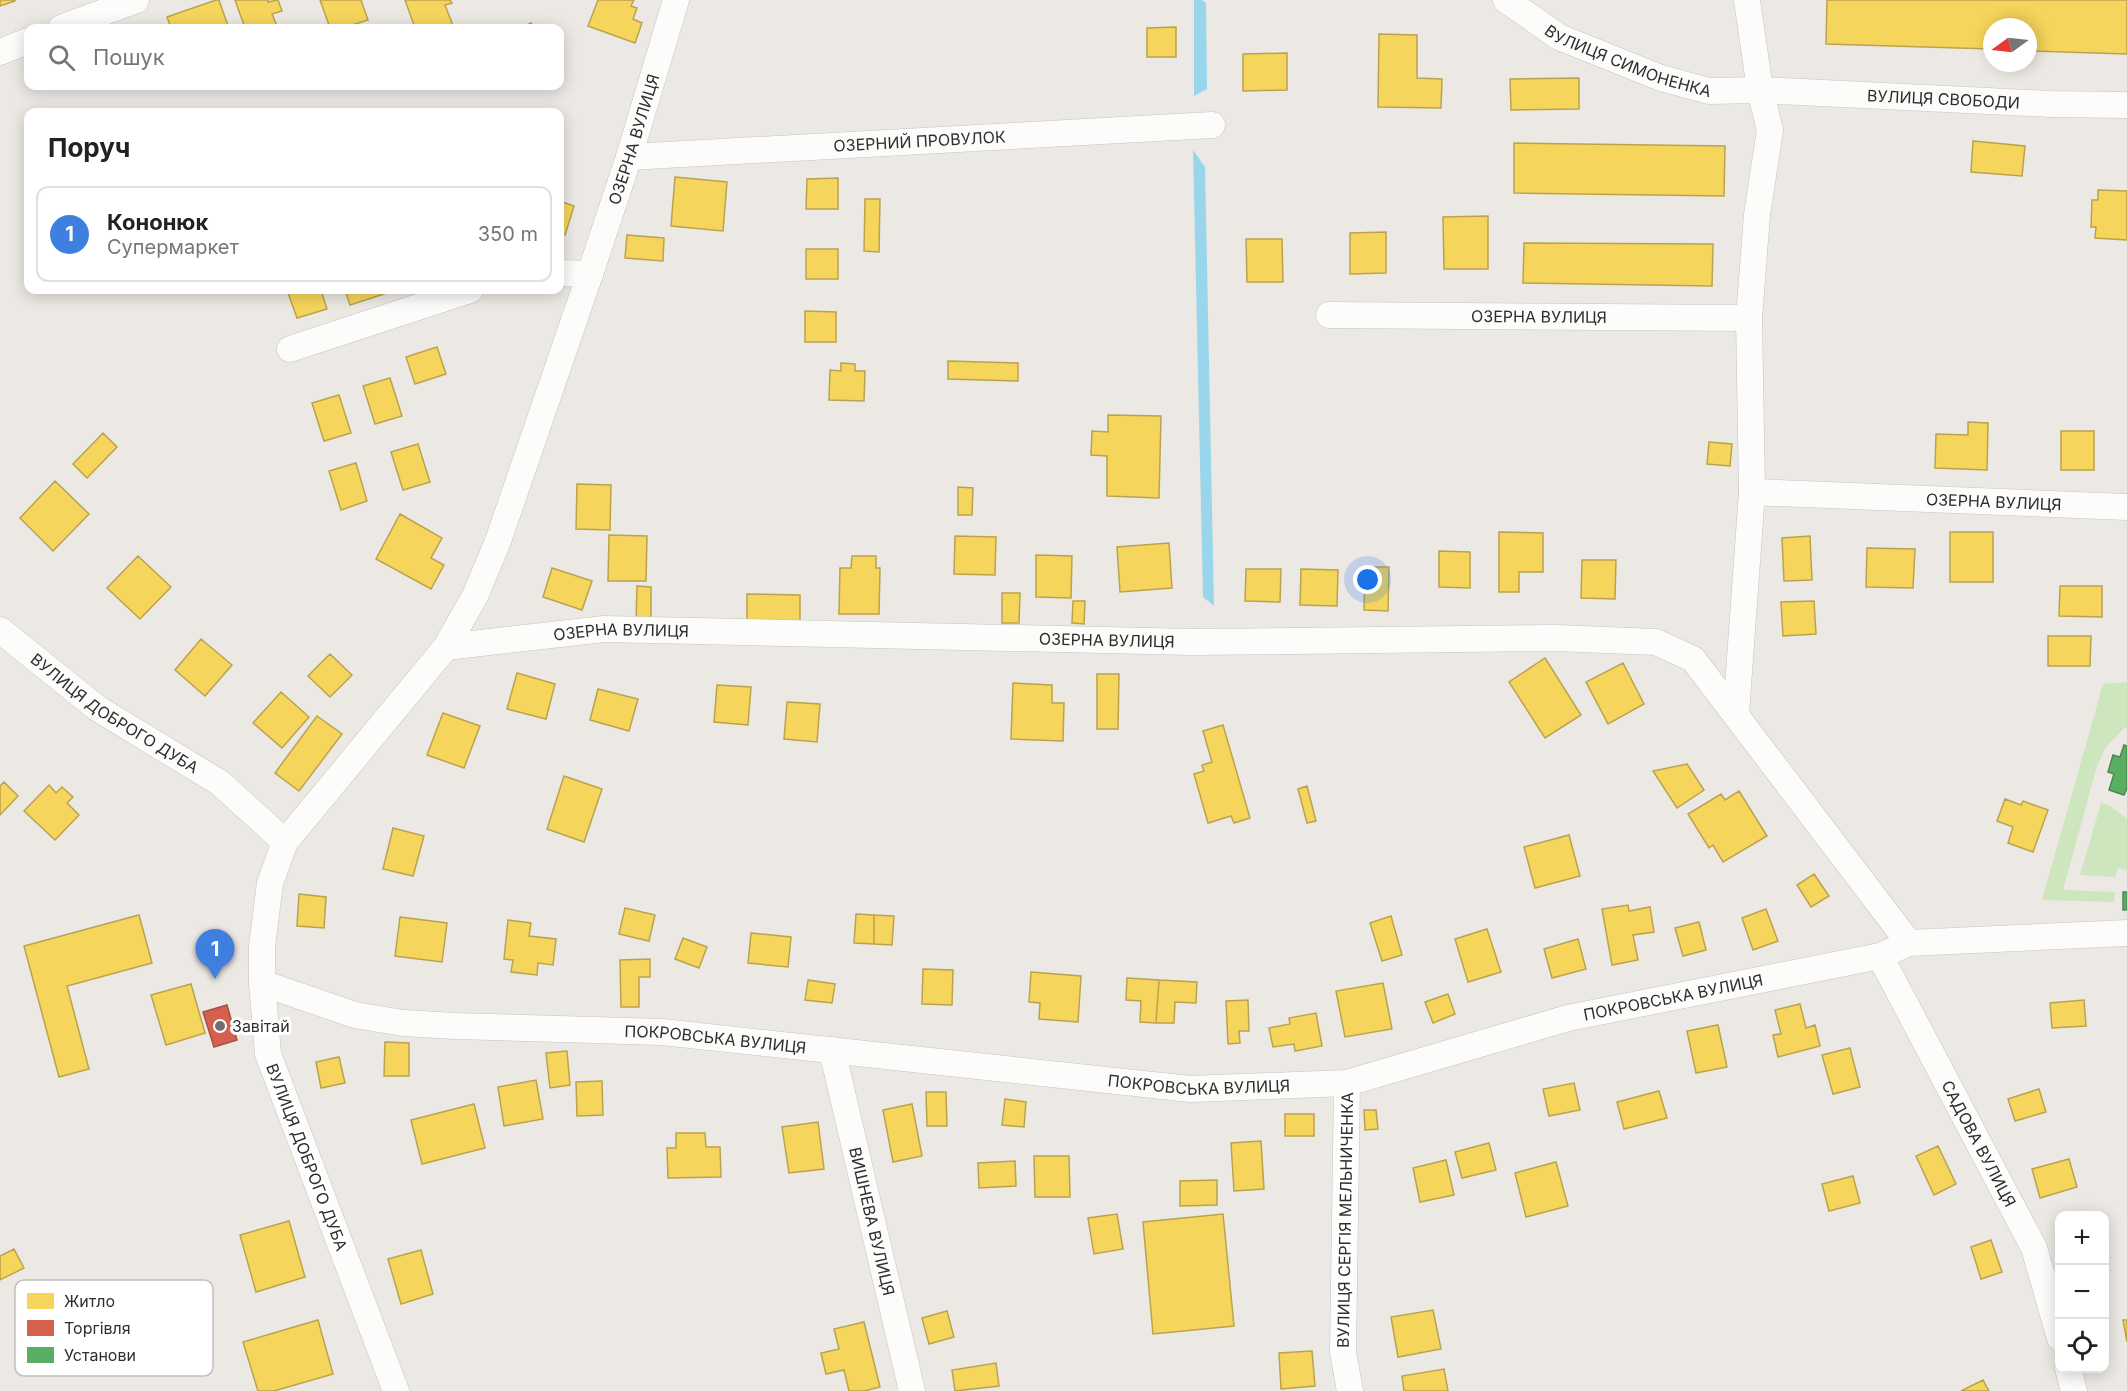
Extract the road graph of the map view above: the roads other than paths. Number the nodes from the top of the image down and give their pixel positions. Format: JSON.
{"nodes":[{"id":1,"x":136,"y":0,"type":"edge"},
{"id":2,"x":676,"y":0,"type":"edge"},
{"id":3,"x":1506,"y":0,"type":"edge"},
{"id":4,"x":1747,"y":0,"type":"edge"},
{"id":5,"x":72,"y":24,"type":"edge"},
{"id":6,"x":24,"y":43,"type":"edge"},
{"id":7,"x":0,"y":52,"type":"edge"},
{"id":8,"x":1760,"y":90,"type":"junction"},
{"id":9,"x":2127,"y":105,"type":"edge"},
{"id":10,"x":1212,"y":125,"type":"dead end"},
{"id":11,"x":629,"y":158,"type":"junction"},
{"id":12,"x":564,"y":273,"type":"edge"},
{"id":13,"x":590,"y":274,"type":"junction"},
{"id":14,"x":458,"y":294,"type":"edge"},
{"id":15,"x":1329,"y":315,"type":"dead end"},
{"id":16,"x":1749,"y":318,"type":"junction"},
{"id":17,"x":290,"y":348,"type":"dead end"},
{"id":18,"x":1752,"y":492,"type":"junction"},
{"id":19,"x":2127,"y":507,"type":"edge"},
{"id":20,"x":0,"y":630,"type":"edge"},
{"id":21,"x":446,"y":647,"type":"junction"},
{"id":22,"x":1736,"y":714,"type":"junction"},
{"id":23,"x":285,"y":842,"type":"junction"},
{"id":24,"x":2127,"y":933,"type":"edge"},
{"id":25,"x":1909,"y":943,"type":"junction"},
{"id":26,"x":1880,"y":956,"type":"junction"},
{"id":27,"x":262,"y":983,"type":"junction"},
{"id":28,"x":832,"y":1050,"type":"junction"},
{"id":29,"x":1347,"y":1083,"type":"junction"},
{"id":30,"x":2055,"y":1321,"type":"edge"},
{"id":31,"x":2069,"y":1373,"type":"edge"},
{"id":32,"x":396,"y":1391,"type":"edge"},
{"id":33,"x":912,"y":1391,"type":"edge"},
{"id":34,"x":1350,"y":1391,"type":"edge"},
{"id":35,"x":2074,"y":1391,"type":"edge"}],
"edges":[{"from":1,"to":5,"type":"street"},
{"from":2,"to":11,"type":"street","name":"ОЗЕРНА ВУЛИЦЯ"},
{"from":3,"to":8,"type":"street","name":"ВУЛИЦЯ СИМОНЕНКА"},
{"from":4,"to":8,"type":"street"},
{"from":6,"to":7,"type":"street"},
{"from":8,"to":9,"type":"street","name":"ВУЛИЦЯ СВОБОДИ"},
{"from":8,"to":16,"type":"street"},
{"from":10,"to":11,"type":"street","name":"ОЗЕРНИЙ ПРОВУЛОК"},
{"from":11,"to":13,"type":"street","name":"ОЗЕРНА ВУЛИЦЯ"},
{"from":12,"to":13,"type":"street"},
{"from":13,"to":21,"type":"street","name":"ОЗЕРНА ВУЛИЦЯ"},
{"from":14,"to":17,"type":"street"},
{"from":15,"to":16,"type":"street","name":"ОЗЕРНА ВУЛИЦЯ"},
{"from":16,"to":18,"type":"street"},
{"from":18,"to":19,"type":"street","name":"ОЗЕРНА ВУЛИЦЯ"},
{"from":18,"to":22,"type":"street"},
{"from":20,"to":23,"type":"street","name":"ВУЛИЦЯ ДОБРОГО ДУБА"},
{"from":21,"to":22,"type":"street","name":"ОЗЕРНА ВУЛИЦЯ"},
{"from":21,"to":23,"type":"street","name":"ОЗЕРНА ВУЛИЦЯ"},
{"from":22,"to":25,"type":"street","name":"ОЗЕРНА ВУЛИЦЯ"},
{"from":23,"to":27,"type":"street","name":"ВУЛИЦЯ ДОБРОГО ДУБА"},
{"from":24,"to":25,"type":"street","name":"ПОКРОВСЬКА ВУЛИЦЯ"},
{"from":25,"to":26,"type":"street","name":"ПОКРОВСЬКА ВУЛИЦЯ"},
{"from":26,"to":29,"type":"street","name":"ПОКРОВСЬКА ВУЛИЦЯ"},
{"from":26,"to":30,"type":"street","name":"САДОВА ВУЛИЦЯ"},
{"from":27,"to":28,"type":"street","name":"ПОКРОВСЬКА ВУЛИЦЯ"},
{"from":27,"to":32,"type":"street","name":"ВУЛИЦЯ ДОБРОГО ДУБА"},
{"from":28,"to":29,"type":"street","name":"ПОКРОВСЬКА ВУЛИЦЯ"},
{"from":28,"to":33,"type":"street","name":"ВИШНЕВА ВУЛИЦЯ"},
{"from":29,"to":34,"type":"street","name":"ВУЛИЦЯ СЕРГІЯ МЕЛЬНИЧЕНКА"},
{"from":31,"to":35,"type":"street"}]}
